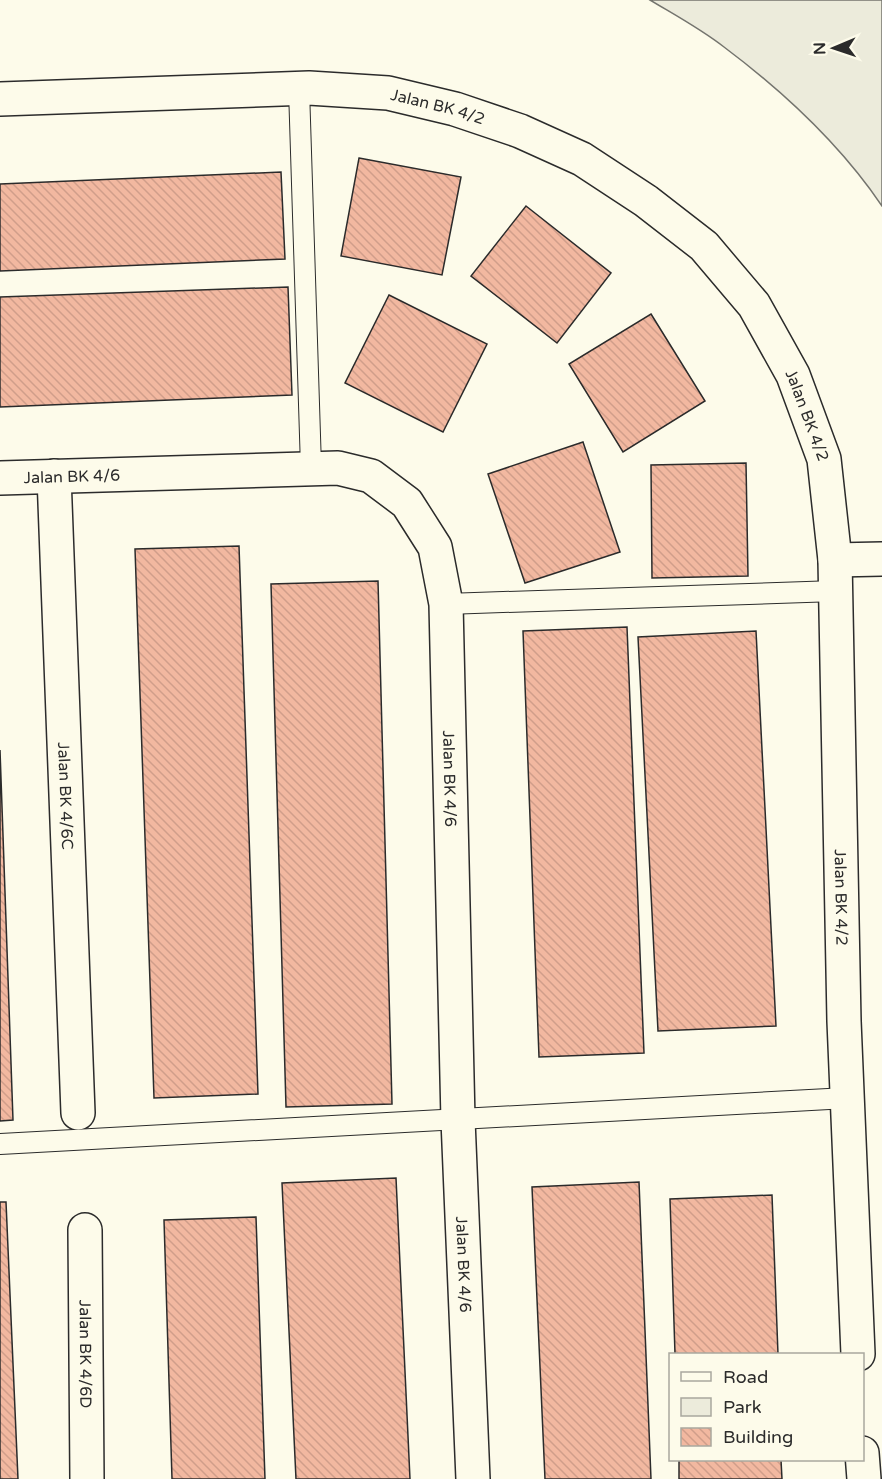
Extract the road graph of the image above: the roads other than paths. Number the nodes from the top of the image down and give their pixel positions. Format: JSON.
{"nodes":[{"id":1,"x":299,"y":89,"type":"junction"},
{"id":2,"x":0,"y":99,"type":"edge"},
{"id":3,"x":311,"y":467,"type":"junction"},
{"id":4,"x":54,"y":476,"type":"junction"},
{"id":5,"x":0,"y":478,"type":"edge"},
{"id":6,"x":882,"y":559,"type":"edge"},
{"id":7,"x":836,"y":576,"type":"junction"},
{"id":8,"x":446,"y":604,"type":"junction"},
{"id":9,"x":847,"y":1098,"type":"junction"},
{"id":10,"x":78,"y":1113,"type":"dead end"},
{"id":11,"x":458,"y":1120,"type":"junction"},
{"id":12,"x":0,"y":1144,"type":"edge"},
{"id":13,"x":85,"y":1230,"type":"dead end"},
{"id":14,"x":858,"y":1353,"type":"edge"},
{"id":15,"x":863,"y":1461,"type":"edge"},
{"id":16,"x":87,"y":1479,"type":"edge"},
{"id":17,"x":472,"y":1479,"type":"edge"},
{"id":18,"x":864,"y":1479,"type":"edge"}],
"edges":[{"from":1,"to":2,"type":"street","name":"Jalan BK 4/2"},
{"from":1,"to":3,"type":"lane"},
{"from":1,"to":7,"type":"street","name":"Jalan BK 4/2"},
{"from":3,"to":4,"type":"street","name":"Jalan BK 4/6"},
{"from":3,"to":8,"type":"street","name":"Jalan BK 4/6"},
{"from":4,"to":5,"type":"street","name":"Jalan BK 4/6"},
{"from":4,"to":10,"type":"street","name":"Jalan BK 4/6C"},
{"from":6,"to":7,"type":"street"},
{"from":7,"to":8,"type":"lane"},
{"from":7,"to":9,"type":"street","name":"Jalan BK 4/2"},
{"from":8,"to":11,"type":"street","name":"Jalan BK 4/6"},
{"from":9,"to":11,"type":"lane"},
{"from":9,"to":14,"type":"street","name":"Jalan BK 4/2"},
{"from":11,"to":12,"type":"lane"},
{"from":11,"to":17,"type":"street","name":"Jalan BK 4/6"},
{"from":13,"to":16,"type":"street","name":"Jalan BK 4/6D"},
{"from":15,"to":18,"type":"street"}]}
